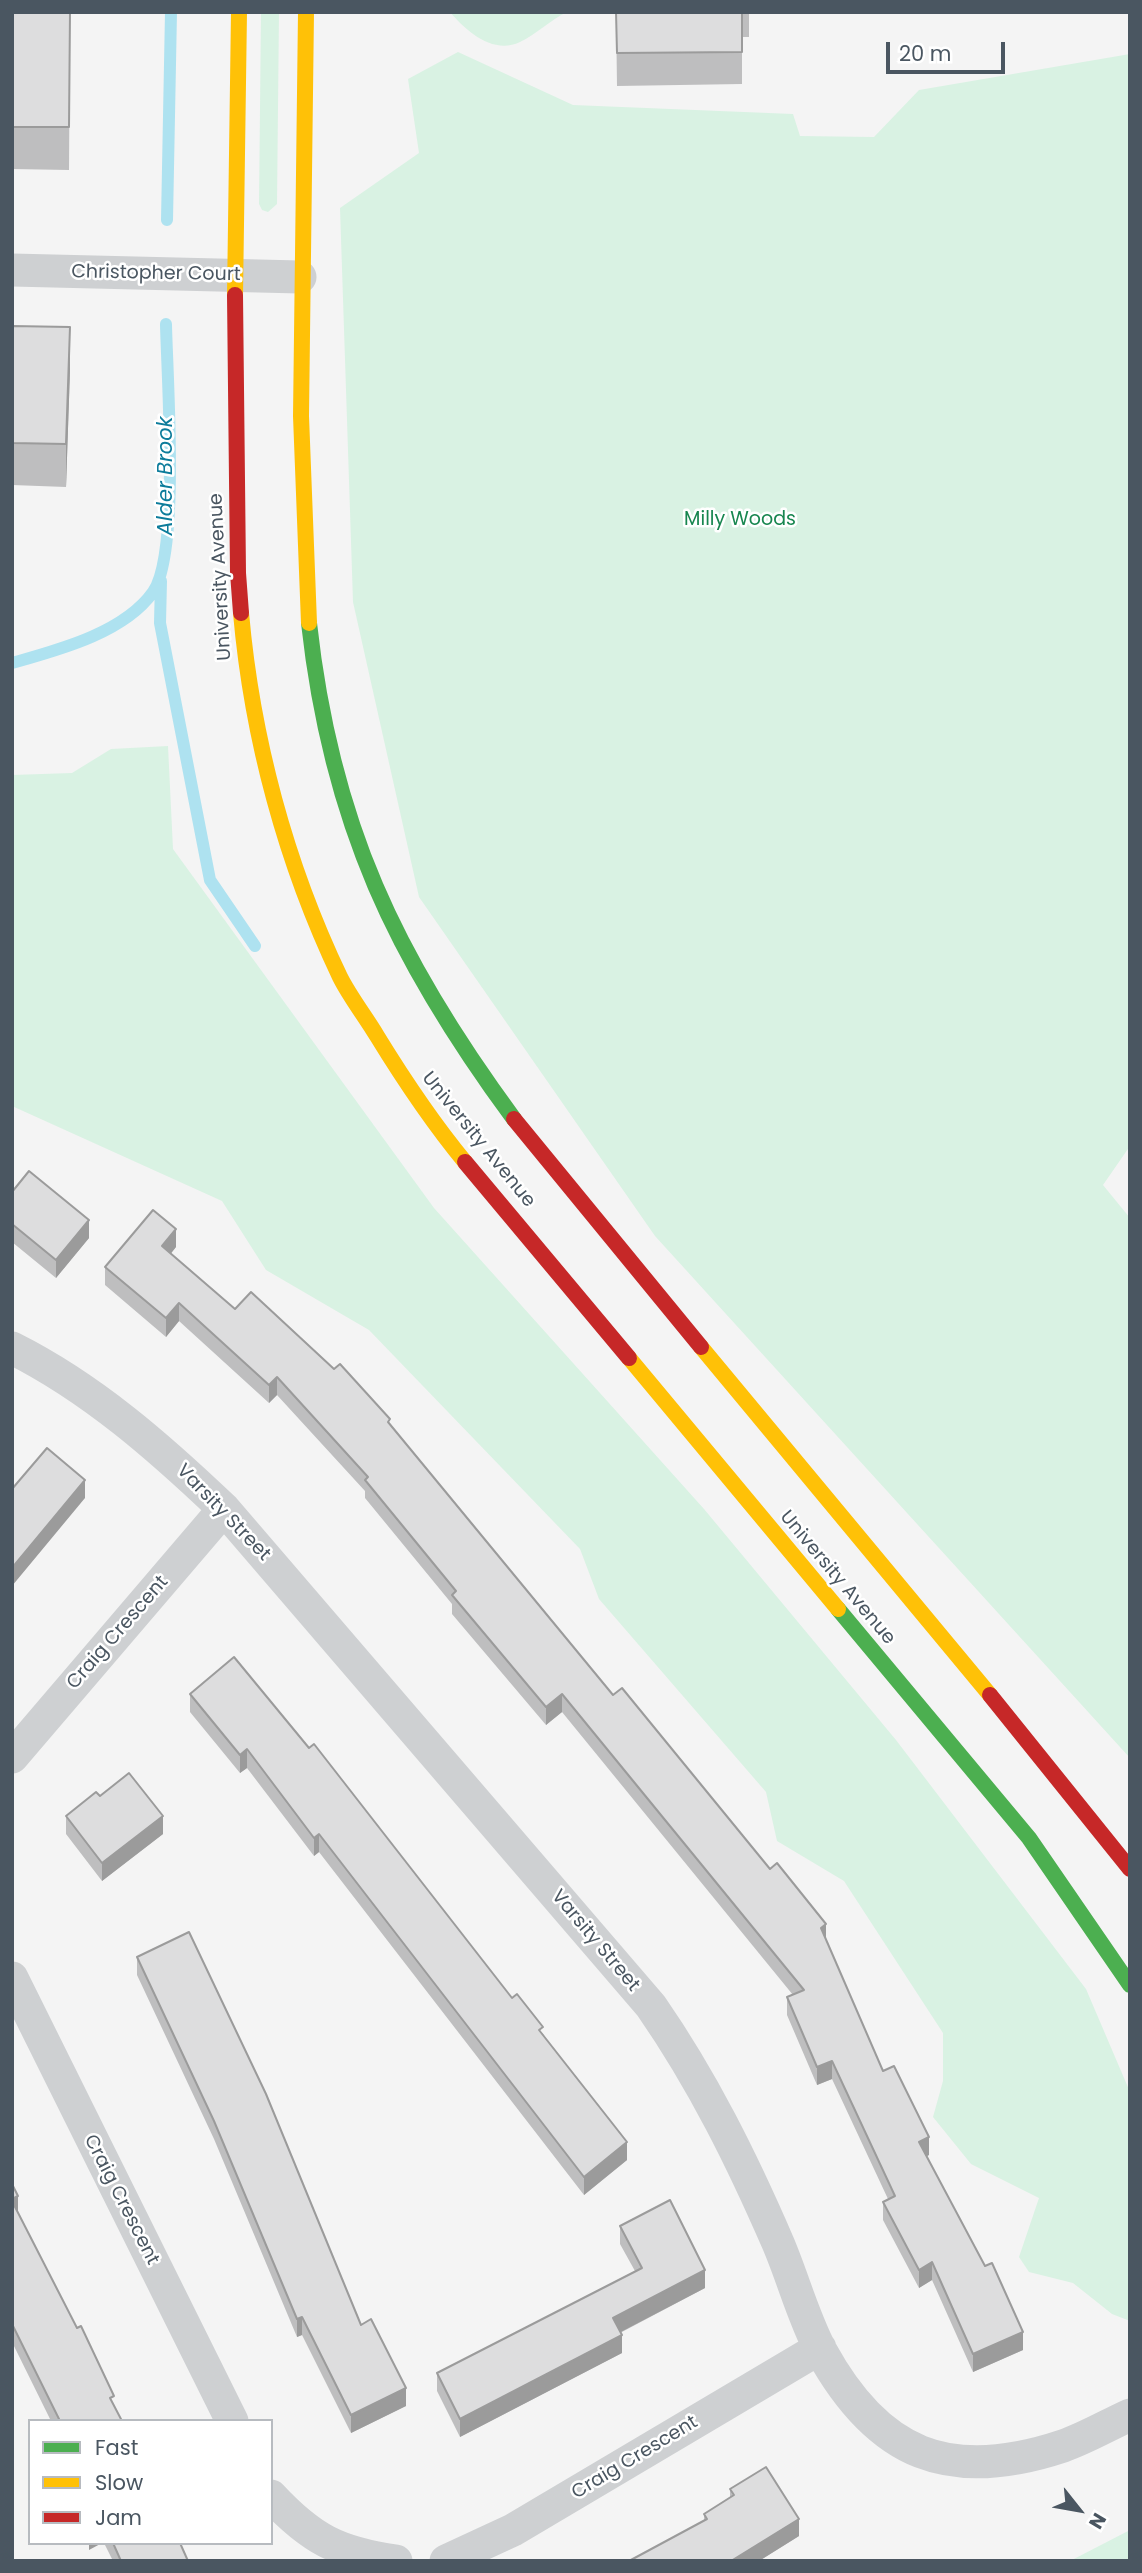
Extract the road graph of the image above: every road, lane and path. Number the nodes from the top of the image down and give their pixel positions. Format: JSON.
{"nodes":[{"id":1,"x":239,"y":12,"type":"edge"},
{"id":2,"x":306,"y":12,"type":"edge"},
{"id":3,"x":12,"y":270,"type":"edge"},
{"id":4,"x":235,"y":276,"type":"junction"},
{"id":5,"x":300,"y":277,"type":"junction"},
{"id":6,"x":12,"y":1348,"type":"edge"},
{"id":7,"x":224,"y":1510,"type":"junction"},
{"id":8,"x":12,"y":1757,"type":"edge"},
{"id":9,"x":1130,"y":1869,"type":"edge"},
{"id":10,"x":12,"y":1978,"type":"edge"},
{"id":11,"x":1130,"y":1985,"type":"edge"},
{"id":12,"x":820,"y":2348,"type":"junction"},
{"id":13,"x":1130,"y":2415,"type":"edge"},
{"id":14,"x":231,"y":2419,"type":"edge"},
{"id":15,"x":273,"y":2498,"type":"edge"},
{"id":16,"x":396,"y":2561,"type":"edge"},
{"id":17,"x":446,"y":2561,"type":"edge"}],
"edges":[{"from":1,"to":4,"type":"main road","name":"University Avenue"},
{"from":2,"to":5,"type":"main road"},
{"from":3,"to":4,"type":"street","name":"Christopher Court"},
{"from":4,"to":5,"type":"street","name":"Christopher Court"},
{"from":4,"to":11,"type":"main road","name":"University Avenue"},
{"from":5,"to":9,"type":"main road"},
{"from":6,"to":7,"type":"street","name":"Varsity Street"},
{"from":7,"to":8,"type":"street","name":"Craig Crescent"},
{"from":7,"to":12,"type":"street","name":"Varsity Street"},
{"from":10,"to":14,"type":"street","name":"Craig Crescent"},
{"from":12,"to":13,"type":"street","name":"Varsity Street"},
{"from":12,"to":17,"type":"street","name":"Craig Crescent"},
{"from":15,"to":16,"type":"street"}]}
